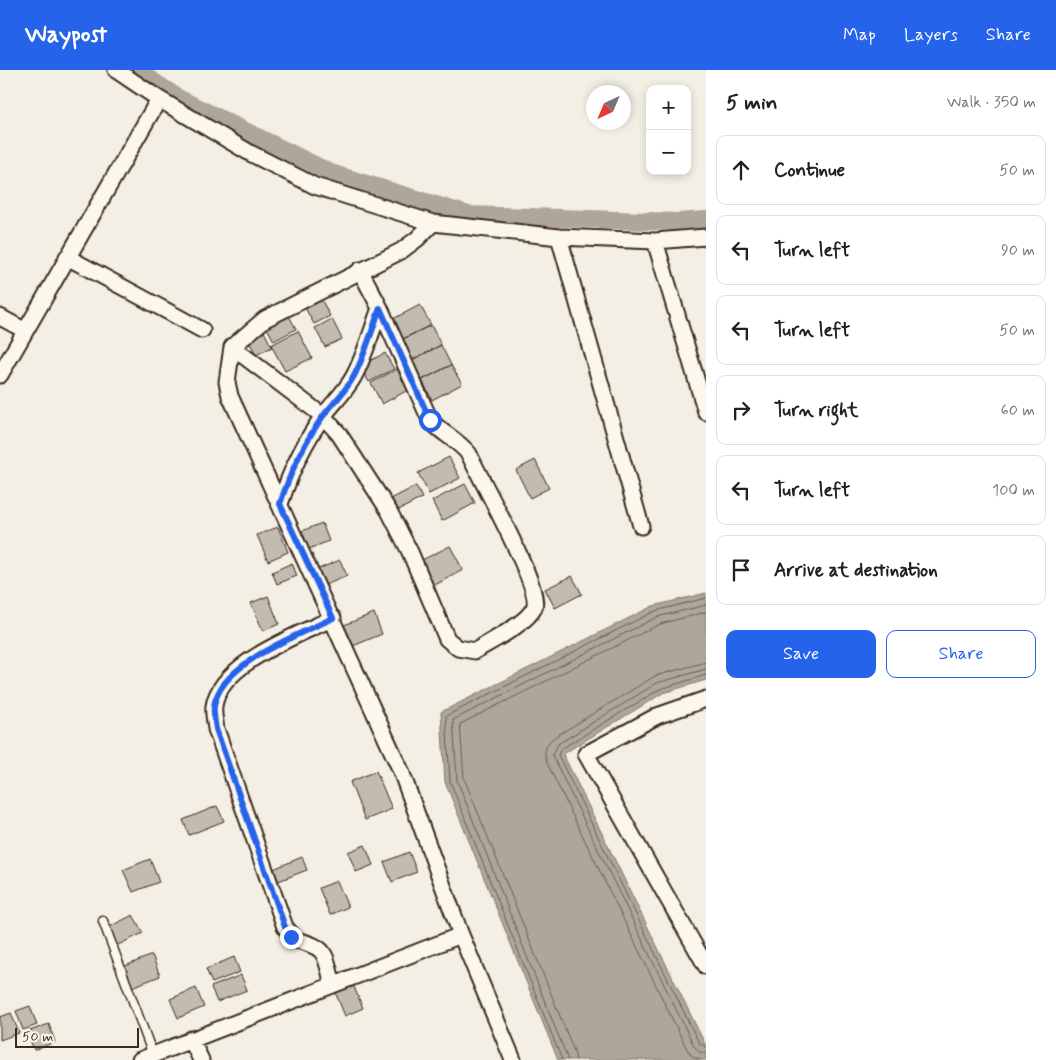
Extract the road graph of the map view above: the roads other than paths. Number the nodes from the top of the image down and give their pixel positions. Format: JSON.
{"nodes":[{"id":1,"x":116,"y":70,"type":"edge"},
{"id":2,"x":159,"y":99,"type":"junction"},
{"id":3,"x":433,"y":223,"type":"junction"},
{"id":4,"x":559,"y":237,"type":"junction"},
{"id":5,"x":706,"y":237,"type":"edge"},
{"id":6,"x":656,"y":241,"type":"junction"},
{"id":7,"x":67,"y":257,"type":"junction"},
{"id":8,"x":360,"y":270,"type":"junction"},
{"id":9,"x":380,"y":308,"type":"junction"},
{"id":10,"x":0,"y":317,"type":"edge"},
{"id":11,"x":24,"y":330,"type":"junction"},
{"id":12,"x":202,"y":330,"type":"dead end"},
{"id":13,"x":232,"y":347,"type":"junction"},
{"id":14,"x":0,"y":375,"type":"edge"},
{"id":15,"x":706,"y":412,"type":"edge"},
{"id":16,"x":323,"y":416,"type":"junction"},
{"id":17,"x":280,"y":504,"type":"junction"},
{"id":18,"x":641,"y":526,"type":"dead end"},
{"id":19,"x":333,"y":618,"type":"junction"},
{"id":20,"x":706,"y":699,"type":"edge"},
{"id":21,"x":102,"y":921,"type":"dead end"},
{"id":22,"x":461,"y":935,"type":"junction"},
{"id":23,"x":706,"y":966,"type":"edge"},
{"id":24,"x":333,"y":984,"type":"junction"},
{"id":25,"x":191,"y":1038,"type":"junction"},
{"id":26,"x":147,"y":1057,"type":"edge"},
{"id":27,"x":201,"y":1060,"type":"edge"},
{"id":28,"x":514,"y":1060,"type":"edge"}],
"edges":[{"from":1,"to":2,"type":"street"},
{"from":2,"to":3,"type":"street"},
{"from":2,"to":7,"type":"street"},
{"from":3,"to":4,"type":"street"},
{"from":3,"to":8,"type":"street"},
{"from":4,"to":6,"type":"street"},
{"from":4,"to":18,"type":"street"},
{"from":5,"to":6,"type":"street"},
{"from":6,"to":15,"type":"street"},
{"from":7,"to":11,"type":"street"},
{"from":7,"to":12,"type":"street"},
{"from":8,"to":9,"type":"street"},
{"from":8,"to":13,"type":"street"},
{"from":9,"to":16,"type":"street"},
{"from":9,"to":16,"type":"street"},
{"from":10,"to":11,"type":"street"},
{"from":11,"to":14,"type":"street"},
{"from":13,"to":16,"type":"street"},
{"from":13,"to":17,"type":"street"},
{"from":16,"to":17,"type":"street"},
{"from":17,"to":19,"type":"street"},
{"from":19,"to":22,"type":"street"},
{"from":19,"to":24,"type":"street"},
{"from":20,"to":23,"type":"street"},
{"from":21,"to":26,"type":"lane"},
{"from":22,"to":24,"type":"street"},
{"from":22,"to":28,"type":"street"},
{"from":24,"to":25,"type":"street"},
{"from":25,"to":26,"type":"street"},
{"from":25,"to":27,"type":"street"}]}
